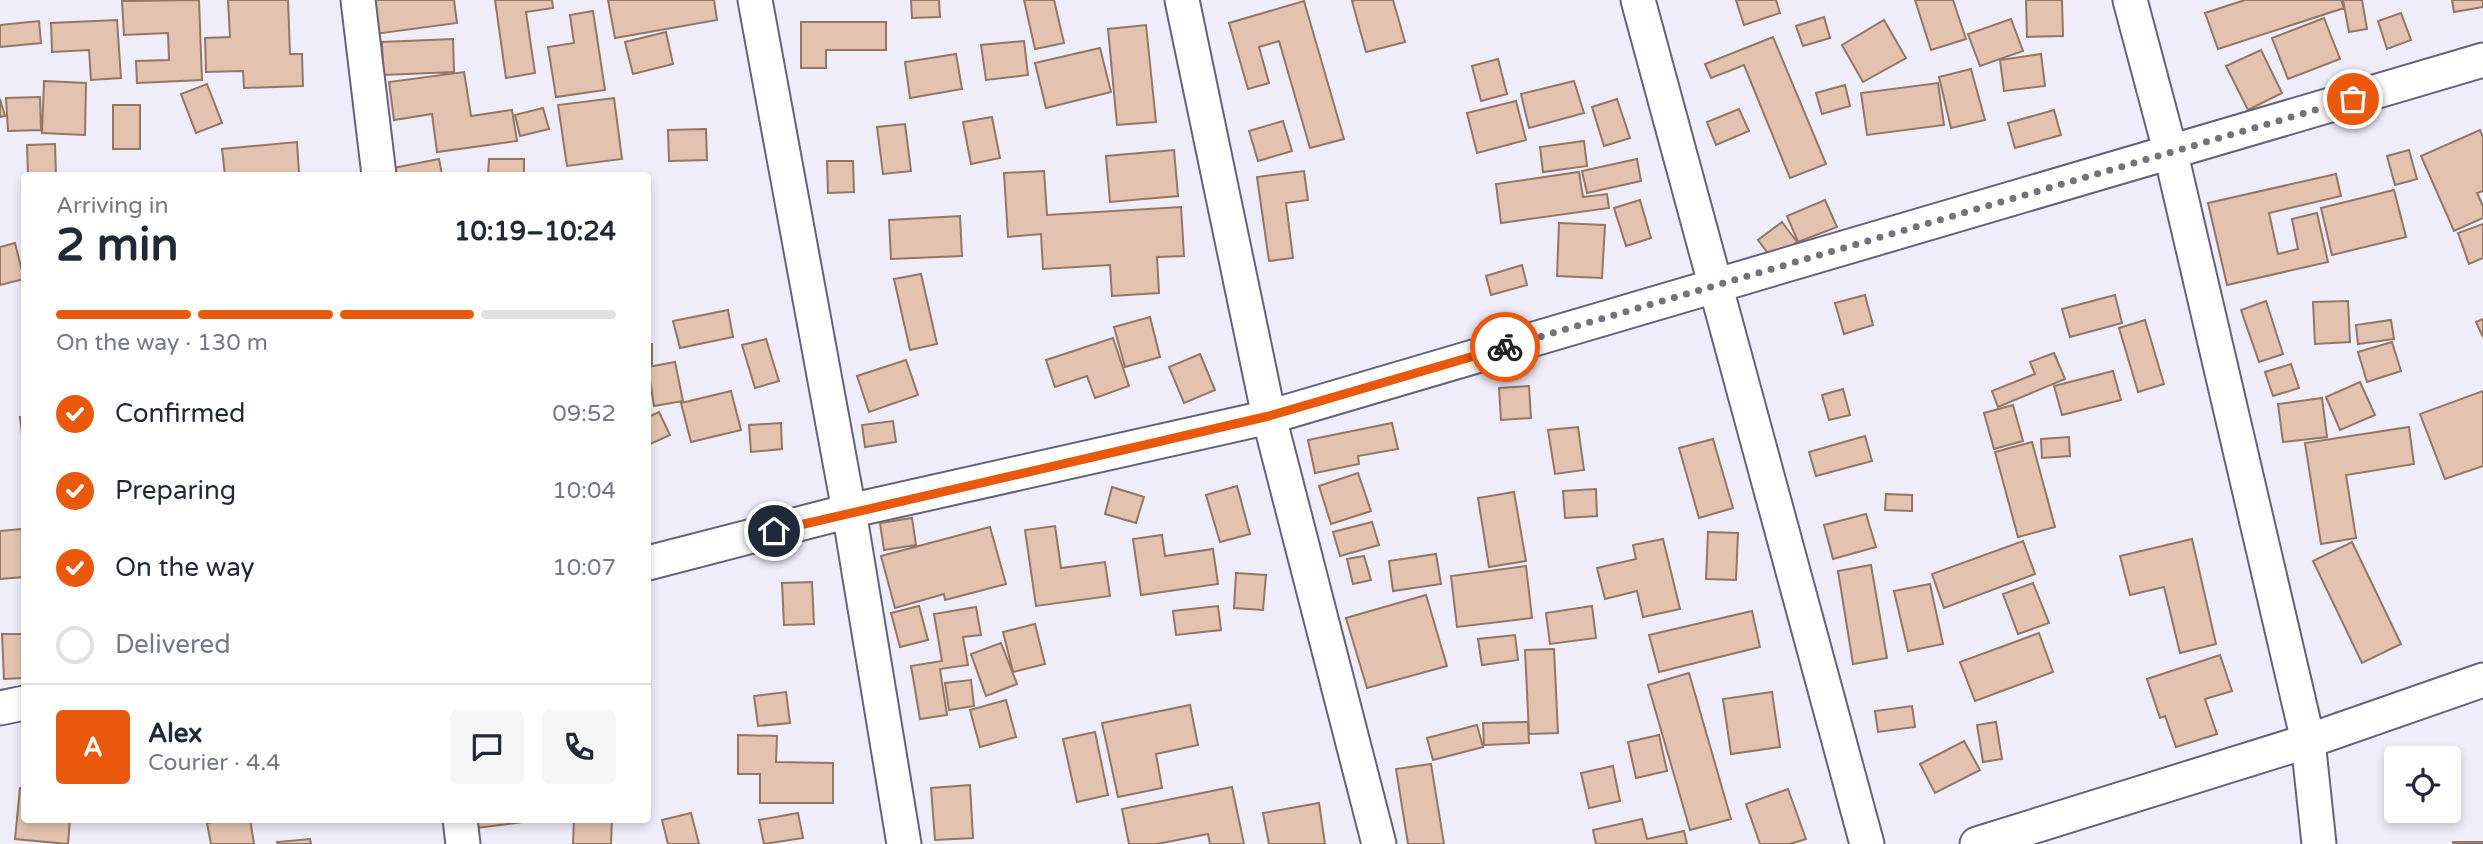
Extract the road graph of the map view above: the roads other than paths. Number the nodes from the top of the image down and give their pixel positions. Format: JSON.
{"nodes":[{"id":1,"x":358,"y":0,"type":"edge"},
{"id":2,"x":755,"y":0,"type":"edge"},
{"id":3,"x":1182,"y":0,"type":"edge"},
{"id":4,"x":1638,"y":0,"type":"edge"},
{"id":5,"x":2130,"y":0,"type":"edge"},
{"id":6,"x":2483,"y":60,"type":"edge"},
{"id":7,"x":2171,"y":154,"type":"junction"},
{"id":8,"x":379,"y":172,"type":"edge"},
{"id":9,"x":1714,"y":286,"type":"junction"},
{"id":10,"x":1269,"y":416,"type":"junction"},
{"id":11,"x":849,"y":512,"type":"junction"},
{"id":12,"x":651,"y":562,"type":"edge"},
{"id":13,"x":2483,"y":680,"type":"edge"},
{"id":14,"x":21,"y":704,"type":"edge"},
{"id":15,"x":0,"y":708,"type":"edge"},
{"id":16,"x":2308,"y":741,"type":"junction"},
{"id":17,"x":460,"y":823,"type":"edge"},
{"id":18,"x":463,"y":844,"type":"edge"},
{"id":19,"x":904,"y":844,"type":"edge"},
{"id":20,"x":1379,"y":844,"type":"edge"},
{"id":21,"x":1867,"y":844,"type":"edge"},
{"id":22,"x":1978,"y":844,"type":"edge"},
{"id":23,"x":2319,"y":844,"type":"edge"}],
"edges":[{"from":1,"to":8,"type":"street"},
{"from":2,"to":11,"type":"street"},
{"from":3,"to":10,"type":"street"},
{"from":4,"to":9,"type":"street"},
{"from":5,"to":7,"type":"street"},
{"from":6,"to":7,"type":"street"},
{"from":7,"to":9,"type":"street"},
{"from":7,"to":16,"type":"street"},
{"from":9,"to":10,"type":"street"},
{"from":9,"to":21,"type":"street"},
{"from":10,"to":11,"type":"street"},
{"from":10,"to":20,"type":"street"},
{"from":11,"to":12,"type":"street"},
{"from":11,"to":19,"type":"street"},
{"from":13,"to":16,"type":"street"},
{"from":14,"to":15,"type":"street"},
{"from":16,"to":22,"type":"street"},
{"from":16,"to":23,"type":"street"},
{"from":17,"to":18,"type":"street"}]}
